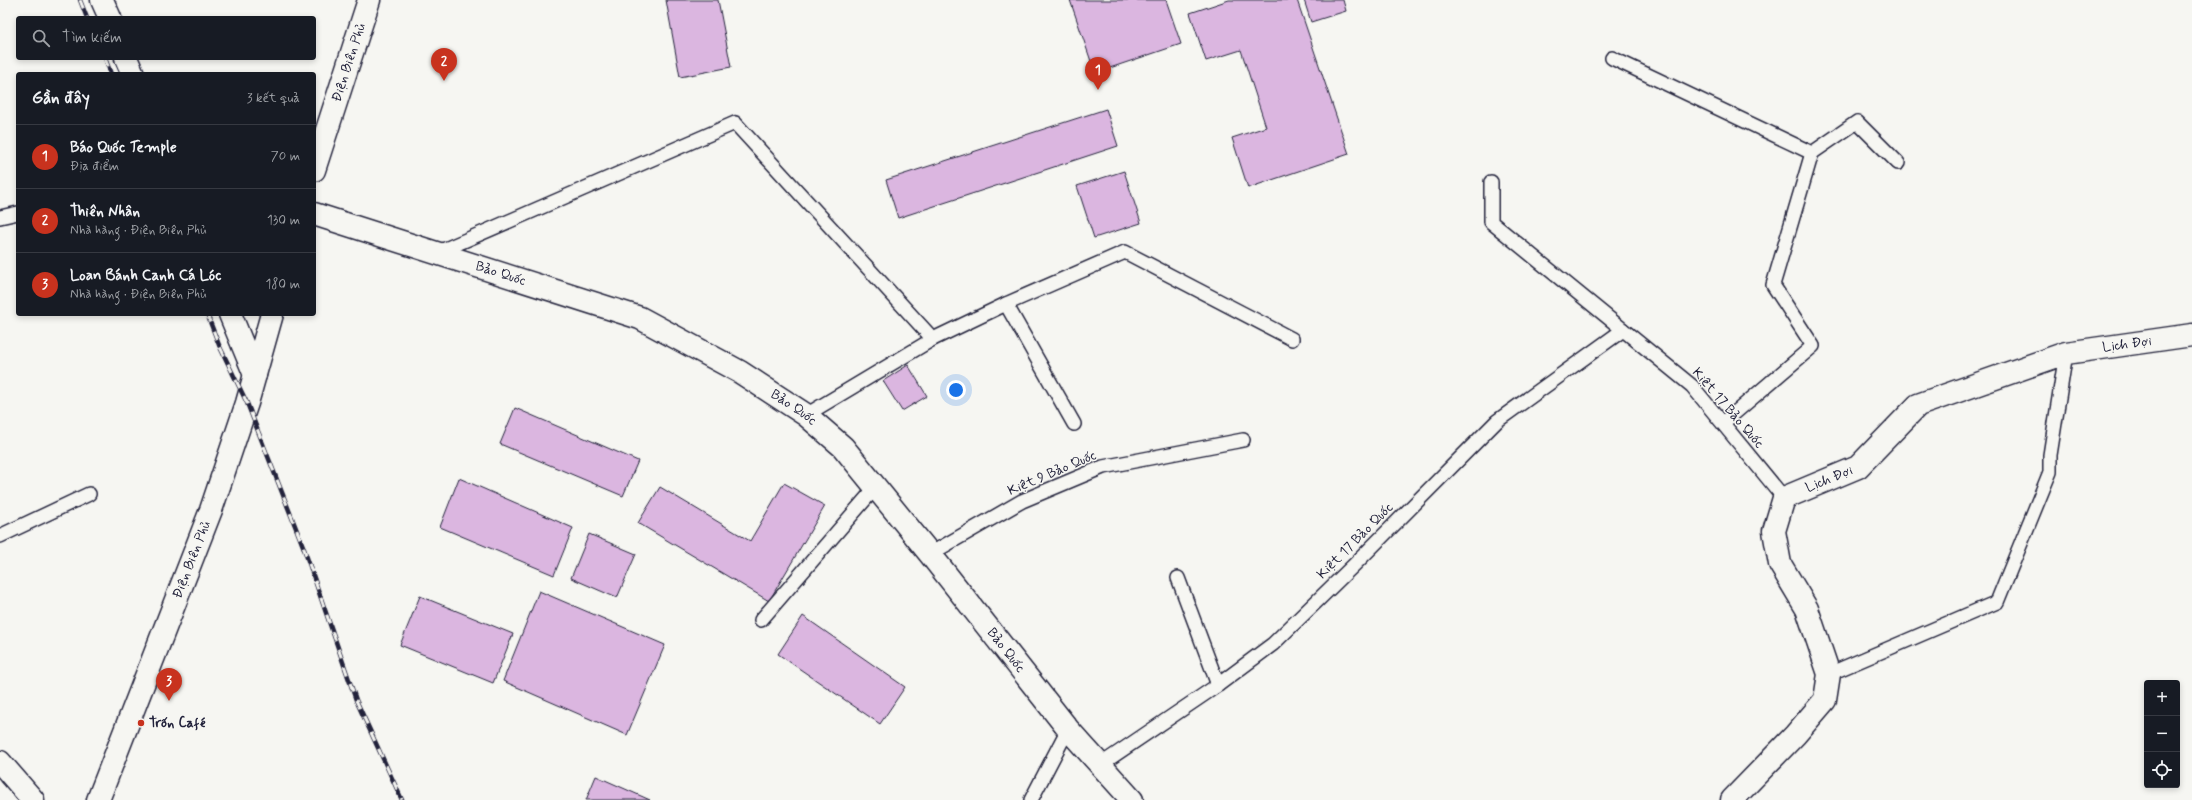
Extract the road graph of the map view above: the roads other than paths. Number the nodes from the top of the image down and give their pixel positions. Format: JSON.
{"nodes":[{"id":1,"x":102,"y":0,"type":"edge"},
{"id":2,"x":369,"y":0,"type":"edge"},
{"id":3,"x":109,"y":16,"type":"edge"},
{"id":4,"x":1612,"y":58,"type":"dead end"},
{"id":5,"x":127,"y":60,"type":"edge"},
{"id":6,"x":131,"y":72,"type":"edge"},
{"id":7,"x":1812,"y":153,"type":"junction"},
{"id":8,"x":1898,"y":163,"type":"dead end"},
{"id":9,"x":316,"y":164,"type":"edge"},
{"id":10,"x":1491,"y":182,"type":"dead end"},
{"id":11,"x":16,"y":213,"type":"edge"},
{"id":12,"x":316,"y":215,"type":"edge"},
{"id":13,"x":0,"y":217,"type":"edge"},
{"id":14,"x":436,"y":253,"type":"junction"},
{"id":15,"x":1006,"y":304,"type":"junction"},
{"id":16,"x":231,"y":316,"type":"edge"},
{"id":17,"x":271,"y":316,"type":"edge"},
{"id":18,"x":1623,"y":330,"type":"junction"},
{"id":19,"x":2192,"y":335,"type":"edge"},
{"id":20,"x":933,"y":339,"type":"junction"},
{"id":21,"x":1292,"y":339,"type":"dead end"},
{"id":22,"x":2066,"y":353,"type":"junction"},
{"id":23,"x":255,"y":375,"type":"junction"},
{"id":24,"x":806,"y":415,"type":"junction"},
{"id":25,"x":1723,"y":423,"type":"junction"},
{"id":26,"x":1074,"y":424,"type":"dead end"},
{"id":27,"x":1243,"y":440,"type":"dead end"},
{"id":28,"x":875,"y":488,"type":"junction"},
{"id":29,"x":89,"y":494,"type":"dead end"},
{"id":30,"x":1784,"y":498,"type":"junction"},
{"id":31,"x":0,"y":536,"type":"edge"},
{"id":32,"x":930,"y":554,"type":"junction"},
{"id":33,"x":1178,"y":578,"type":"dead end"},
{"id":34,"x":761,"y":620,"type":"dead end"},
{"id":35,"x":1829,"y":674,"type":"junction"},
{"id":36,"x":1218,"y":685,"type":"junction"},
{"id":37,"x":1068,"y":729,"type":"junction"},
{"id":38,"x":0,"y":762,"type":"edge"},
{"id":39,"x":1100,"y":765,"type":"junction"},
{"id":40,"x":33,"y":800,"type":"edge"},
{"id":41,"x":98,"y":800,"type":"edge"},
{"id":42,"x":1031,"y":800,"type":"edge"},
{"id":43,"x":1132,"y":800,"type":"edge"},
{"id":44,"x":1732,"y":800,"type":"edge"}],
"edges":[{"from":1,"to":3,"type":"street"},
{"from":2,"to":9,"type":"street","name":"Điện Biên Phủ"},
{"from":4,"to":7,"type":"lane"},
{"from":5,"to":6,"type":"street"},
{"from":7,"to":8,"type":"lane"},
{"from":7,"to":25,"type":"lane"},
{"from":10,"to":18,"type":"lane","name":"Kiệt 17 Bảo Quốc"},
{"from":11,"to":13,"type":"lane"},
{"from":12,"to":14,"type":"street","name":"Bảo Quốc"},
{"from":14,"to":20,"type":"lane"},
{"from":14,"to":24,"type":"street","name":"Bảo Quốc"},
{"from":15,"to":20,"type":"lane"},
{"from":15,"to":21,"type":"lane"},
{"from":15,"to":26,"type":"lane"},
{"from":16,"to":23,"type":"street"},
{"from":17,"to":23,"type":"street","name":"Điện Biên Phủ"},
{"from":18,"to":25,"type":"lane","name":"Kiệt 17 Bảo Quốc"},
{"from":18,"to":36,"type":"lane","name":"Kiệt 17 Bảo Quốc"},
{"from":19,"to":22,"type":"street","name":"Lịch Đợi"},
{"from":20,"to":24,"type":"lane"},
{"from":22,"to":30,"type":"street","name":"Lịch Đợi"},
{"from":22,"to":35,"type":"lane"},
{"from":23,"to":41,"type":"street","name":"Điện Biên Phủ"},
{"from":24,"to":28,"type":"street","name":"Bảo Quốc"},
{"from":25,"to":30,"type":"lane","name":"Kiệt 17 Bảo Quốc"},
{"from":27,"to":32,"type":"lane","name":"Kiệt 9 Bảo Quốc"},
{"from":28,"to":32,"type":"street","name":"Bảo Quốc"},
{"from":28,"to":34,"type":"lane"},
{"from":29,"to":31,"type":"lane"},
{"from":30,"to":35,"type":"street"},
{"from":32,"to":37,"type":"street","name":"Bảo Quốc"},
{"from":33,"to":36,"type":"lane"},
{"from":35,"to":44,"type":"street"},
{"from":36,"to":39,"type":"lane","name":"Kiệt 17 Bảo Quốc"},
{"from":37,"to":39,"type":"street","name":"Bảo Quốc"},
{"from":37,"to":42,"type":"lane"},
{"from":38,"to":40,"type":"street"},
{"from":39,"to":43,"type":"street","name":"Bảo Quốc"}]}
